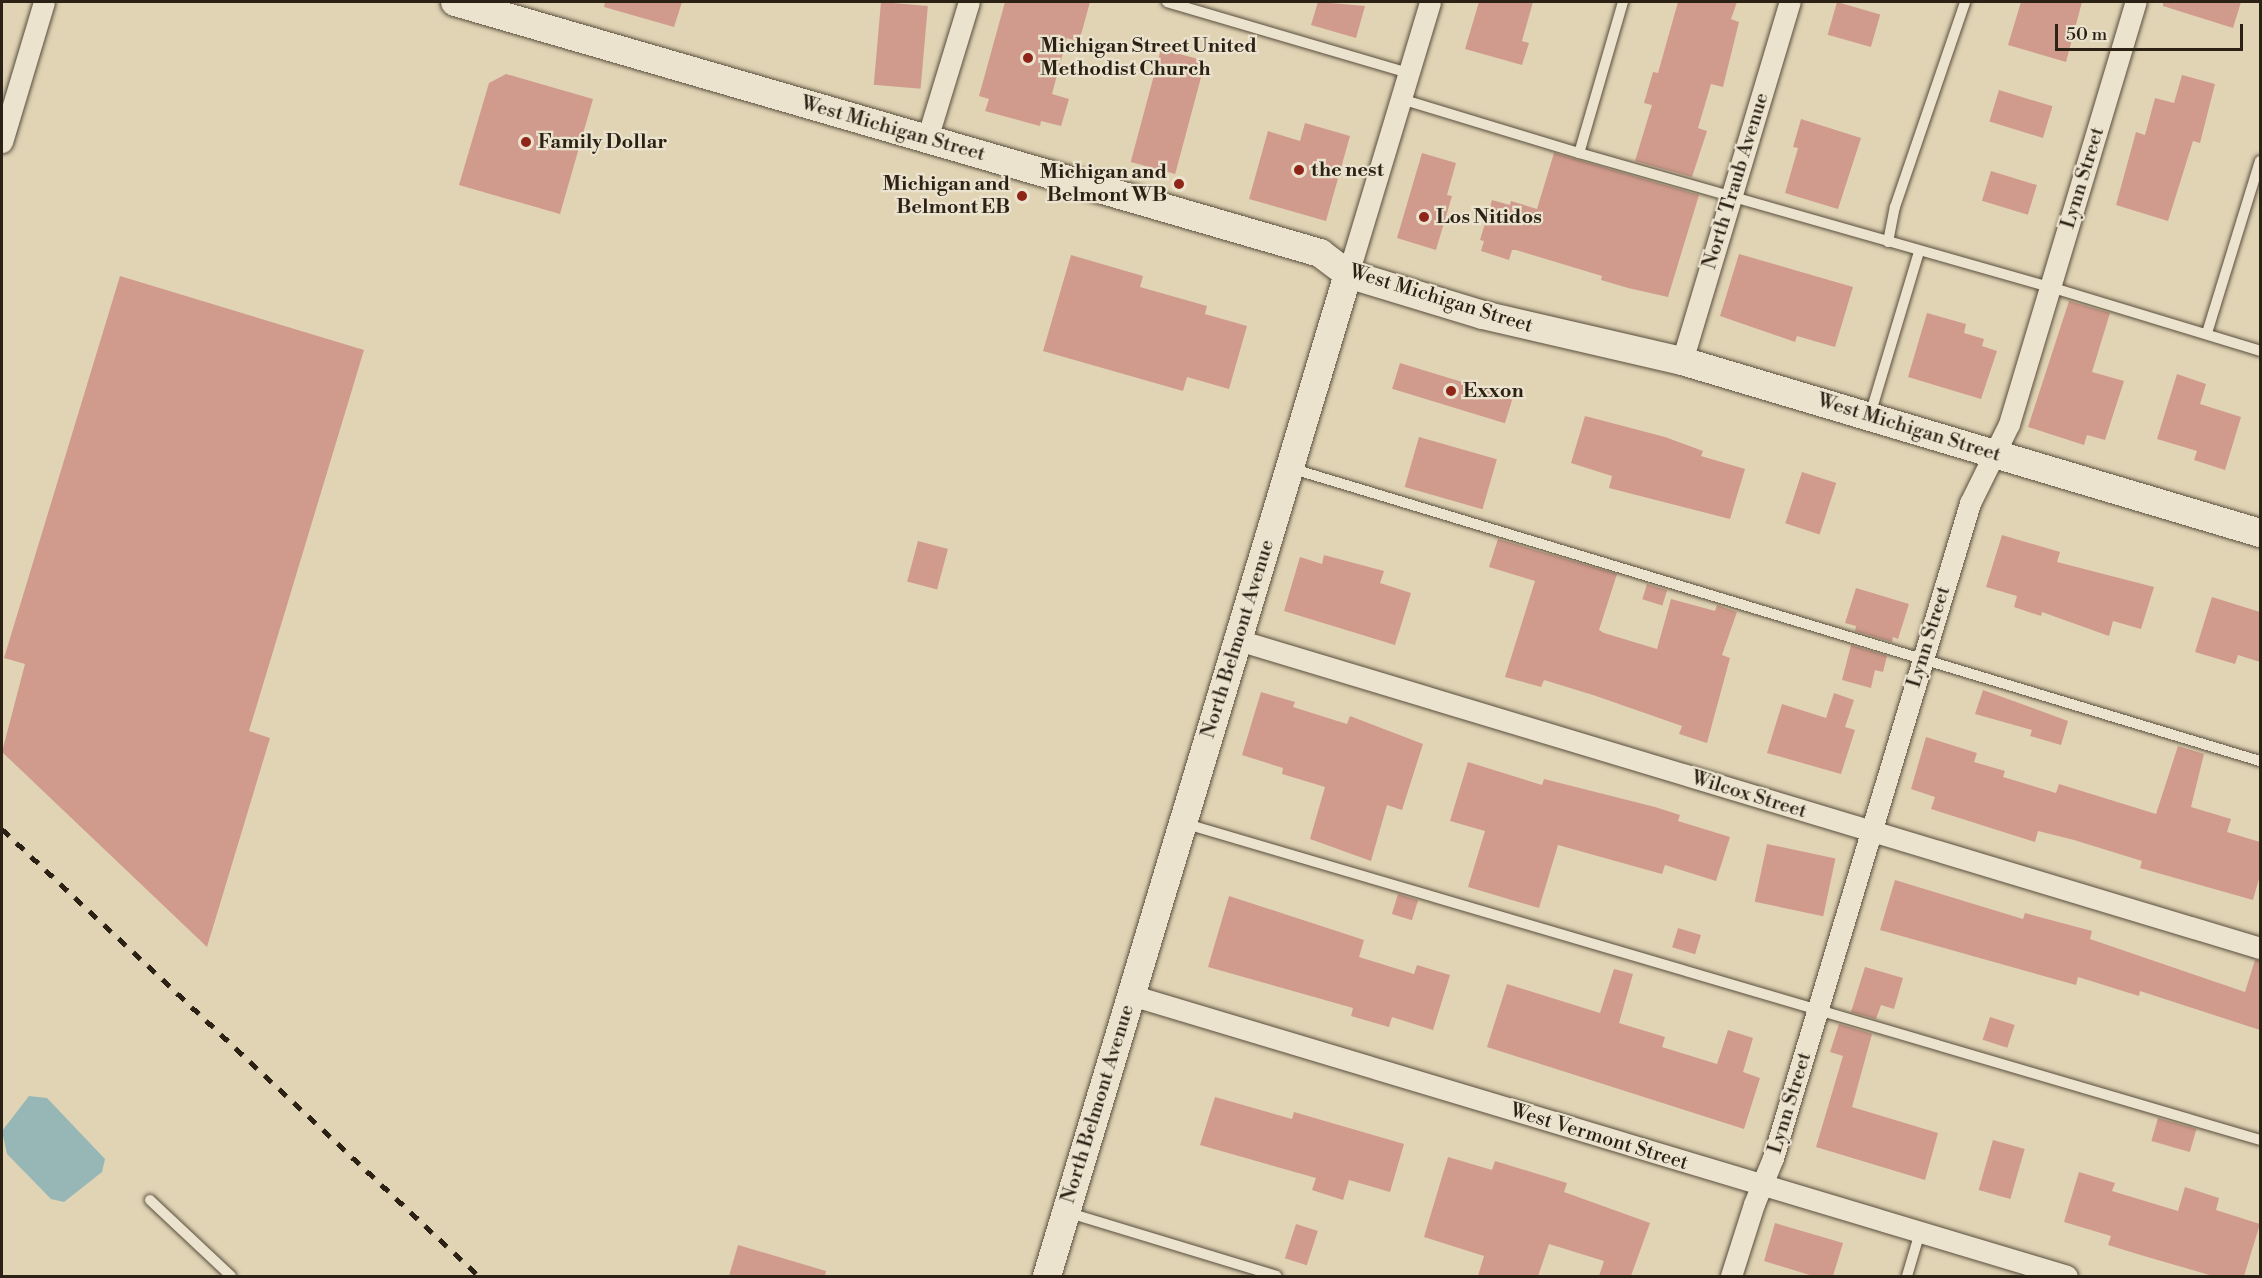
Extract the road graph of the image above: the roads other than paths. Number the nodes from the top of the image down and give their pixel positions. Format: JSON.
{"nodes":[{"id":1,"x":44,"y":2,"type":"edge"},
{"id":2,"x":455,"y":2,"type":"edge"},
{"id":3,"x":969,"y":2,"type":"edge"},
{"id":4,"x":1167,"y":2,"type":"edge"},
{"id":5,"x":1430,"y":2,"type":"edge"},
{"id":6,"x":1623,"y":2,"type":"edge"},
{"id":7,"x":1790,"y":2,"type":"edge"},
{"id":8,"x":1965,"y":2,"type":"edge"},
{"id":9,"x":2136,"y":2,"type":"edge"},
{"id":10,"x":1204,"y":7,"type":"edge"},
{"id":11,"x":500,"y":8,"type":"edge"},
{"id":12,"x":1408,"y":73,"type":"junction"},
{"id":13,"x":1401,"y":99,"type":"junction"},
{"id":14,"x":927,"y":139,"type":"junction"},
{"id":15,"x":2,"y":142,"type":"edge"},
{"id":16,"x":1579,"y":153,"type":"junction"},
{"id":17,"x":2260,"y":161,"type":"edge"},
{"id":18,"x":1732,"y":197,"type":"junction"},
{"id":19,"x":1888,"y":242,"type":"junction"},
{"id":20,"x":1918,"y":252,"type":"junction"},
{"id":21,"x":1348,"y":274,"type":"junction"},
{"id":22,"x":2050,"y":287,"type":"junction"},
{"id":23,"x":2207,"y":333,"type":"junction"},
{"id":24,"x":2260,"y":351,"type":"edge"},
{"id":25,"x":1683,"y":361,"type":"junction"},
{"id":26,"x":1870,"y":416,"type":"junction"},
{"id":27,"x":1995,"y":454,"type":"junction"},
{"id":28,"x":1290,"y":468,"type":"junction"},
{"id":29,"x":2260,"y":533,"type":"edge"},
{"id":30,"x":1238,"y":640,"type":"junction"},
{"id":31,"x":1923,"y":660,"type":"junction"},
{"id":32,"x":2260,"y":761,"type":"edge"},
{"id":33,"x":1183,"y":823,"type":"junction"},
{"id":34,"x":1871,"y":832,"type":"junction"},
{"id":35,"x":2260,"y":948,"type":"edge"},
{"id":36,"x":1131,"y":995,"type":"junction"},
{"id":37,"x":1818,"y":1008,"type":"junction"},
{"id":38,"x":2260,"y":1140,"type":"edge"},
{"id":39,"x":1761,"y":1186,"type":"junction"},
{"id":40,"x":150,"y":1200,"type":"dead end"},
{"id":41,"x":1066,"y":1212,"type":"junction"},
{"id":42,"x":1920,"y":1232,"type":"junction"},
{"id":43,"x":231,"y":1276,"type":"edge"},
{"id":44,"x":1047,"y":1276,"type":"edge"},
{"id":45,"x":1276,"y":1276,"type":"edge"},
{"id":46,"x":1731,"y":1276,"type":"edge"},
{"id":47,"x":1907,"y":1276,"type":"edge"},
{"id":48,"x":2067,"y":1276,"type":"edge"}],
"edges":[{"from":1,"to":15,"type":"street"},
{"from":2,"to":11,"type":"main road","name":"West Michigan Street"},
{"from":3,"to":14,"type":"street"},
{"from":4,"to":10,"type":"lane"},
{"from":5,"to":12,"type":"street","name":"North Belmont Avenue"},
{"from":6,"to":16,"type":"lane"},
{"from":7,"to":18,"type":"street","name":"North Traub Avenue"},
{"from":8,"to":19,"type":"lane"},
{"from":9,"to":22,"type":"street","name":"Lynn Street"},
{"from":10,"to":12,"type":"lane"},
{"from":11,"to":14,"type":"main road","name":"West Michigan Street"},
{"from":12,"to":13,"type":"street","name":"North Belmont Avenue"},
{"from":13,"to":16,"type":"lane"},
{"from":13,"to":21,"type":"street","name":"North Belmont Avenue"},
{"from":14,"to":21,"type":"main road","name":"West Michigan Street"},
{"from":16,"to":18,"type":"lane"},
{"from":17,"to":23,"type":"lane"},
{"from":18,"to":19,"type":"lane"},
{"from":18,"to":25,"type":"street","name":"North Traub Avenue"},
{"from":19,"to":20,"type":"lane"},
{"from":20,"to":22,"type":"lane"},
{"from":20,"to":26,"type":"lane"},
{"from":21,"to":25,"type":"main road","name":"West Michigan Street"},
{"from":21,"to":28,"type":"main road","name":"North Belmont Avenue"},
{"from":22,"to":23,"type":"lane"},
{"from":22,"to":27,"type":"street","name":"Lynn Street"},
{"from":23,"to":24,"type":"lane"},
{"from":25,"to":26,"type":"main road","name":"West Michigan Street"},
{"from":26,"to":27,"type":"main road","name":"West Michigan Street"},
{"from":27,"to":29,"type":"main road","name":"West Michigan Street"},
{"from":27,"to":31,"type":"street","name":"Lynn Street"},
{"from":28,"to":30,"type":"main road","name":"North Belmont Avenue"},
{"from":28,"to":31,"type":"lane"},
{"from":30,"to":33,"type":"main road","name":"North Belmont Avenue"},
{"from":30,"to":34,"type":"street","name":"Wilcox Street"},
{"from":31,"to":32,"type":"lane"},
{"from":31,"to":34,"type":"street","name":"Lynn Street"},
{"from":33,"to":36,"type":"main road","name":"North Belmont Avenue"},
{"from":33,"to":37,"type":"lane"},
{"from":34,"to":35,"type":"street","name":"Wilcox Street"},
{"from":34,"to":37,"type":"street","name":"Lynn Street"},
{"from":36,"to":39,"type":"street","name":"West Vermont Street"},
{"from":36,"to":41,"type":"main road","name":"North Belmont Avenue"},
{"from":37,"to":38,"type":"lane"},
{"from":37,"to":39,"type":"street","name":"Lynn Street"},
{"from":39,"to":42,"type":"street","name":"West Vermont Street"},
{"from":39,"to":46,"type":"street","name":"Lynn Street"},
{"from":40,"to":43,"type":"lane"},
{"from":41,"to":44,"type":"main road","name":"North Belmont Avenue"},
{"from":41,"to":45,"type":"lane"},
{"from":42,"to":47,"type":"lane"},
{"from":42,"to":48,"type":"street","name":"West Vermont Street"}]}
